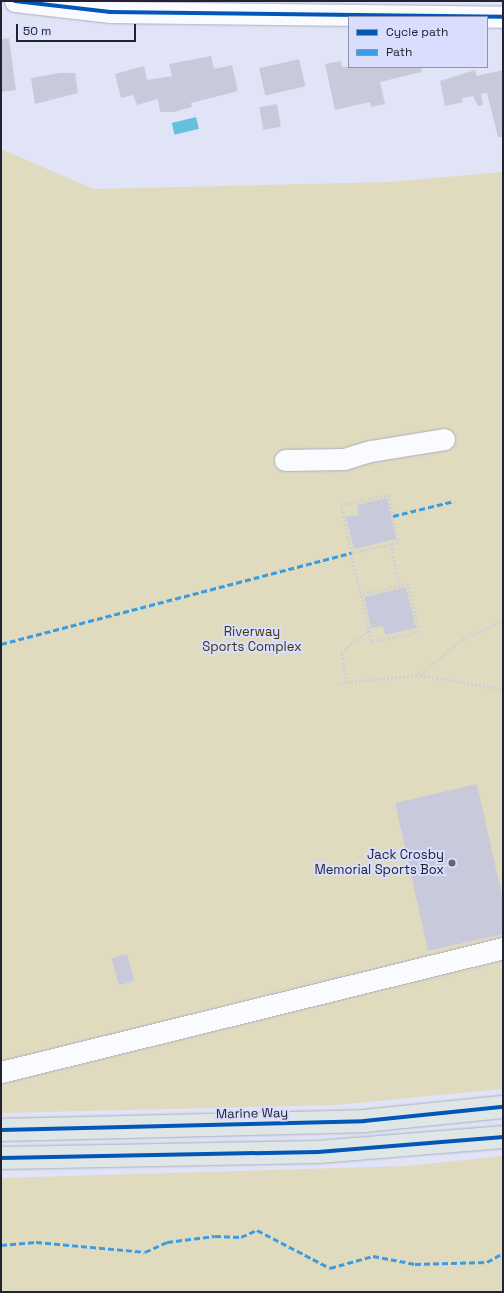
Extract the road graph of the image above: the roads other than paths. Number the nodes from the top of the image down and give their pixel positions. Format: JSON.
{"nodes":[{"id":1,"x":15,"y":1,"type":"edge"},
{"id":2,"x":272,"y":7,"type":"edge"},
{"id":3,"x":480,"y":16,"type":"edge"},
{"id":4,"x":488,"y":16,"type":"edge"},
{"id":5,"x":503,"y":17,"type":"edge"},
{"id":6,"x":444,"y":439,"type":"dead end"},
{"id":7,"x":285,"y":460,"type":"dead end"},
{"id":8,"x":503,"y":948,"type":"edge"},
{"id":9,"x":1,"y":1072,"type":"edge"},
{"id":10,"x":503,"y":1107,"type":"edge"},
{"id":11,"x":1,"y":1130,"type":"edge"},
{"id":12,"x":503,"y":1137,"type":"edge"},
{"id":13,"x":1,"y":1158,"type":"edge"}],
"edges":[{"from":1,"to":2,"type":"street"},
{"from":2,"to":3,"type":"street"},
{"from":4,"to":5,"type":"street"},
{"from":6,"to":7,"type":"street"},
{"from":8,"to":9,"type":"street"},
{"from":10,"to":11,"type":"main road","name":"Marine Way"},
{"from":12,"to":13,"type":"main road"}]}
